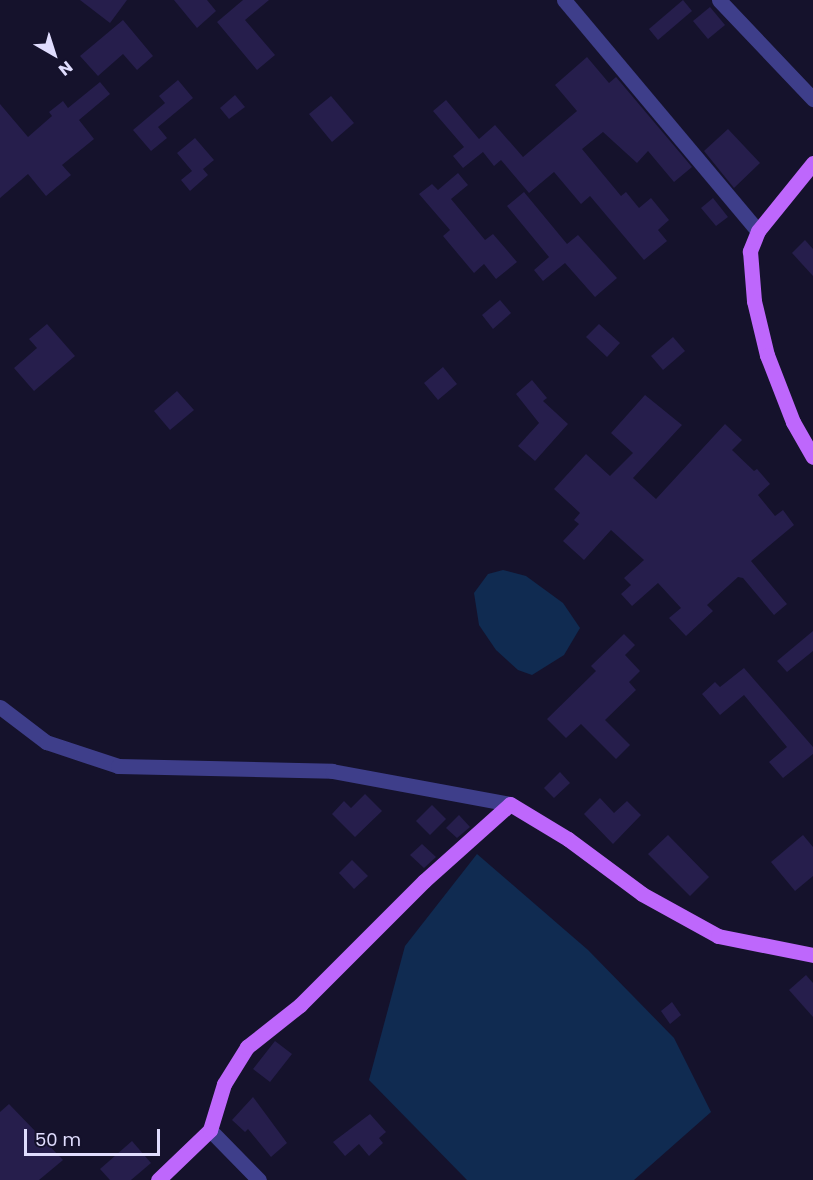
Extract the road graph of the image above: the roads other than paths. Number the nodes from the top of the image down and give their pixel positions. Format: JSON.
{"nodes":[{"id":1,"x":564,"y":0,"type":"edge"},
{"id":2,"x":719,"y":0,"type":"edge"},
{"id":3,"x":813,"y":99,"type":"edge"},
{"id":4,"x":813,"y":164,"type":"edge"},
{"id":5,"x":758,"y":231,"type":"junction"},
{"id":6,"x":813,"y":457,"type":"edge"},
{"id":7,"x":0,"y":707,"type":"edge"},
{"id":8,"x":510,"y":804,"type":"junction"},
{"id":9,"x":813,"y":955,"type":"edge"},
{"id":10,"x":210,"y":1130,"type":"junction"},
{"id":11,"x":158,"y":1180,"type":"edge"},
{"id":12,"x":259,"y":1180,"type":"edge"}],
"edges":[{"from":1,"to":5,"type":"street"},
{"from":2,"to":3,"type":"street"},
{"from":4,"to":5,"type":"main road"},
{"from":5,"to":6,"type":"main road"},
{"from":7,"to":8,"type":"street"},
{"from":8,"to":9,"type":"main road"},
{"from":8,"to":10,"type":"main road"},
{"from":10,"to":11,"type":"main road"},
{"from":10,"to":12,"type":"street"}]}
